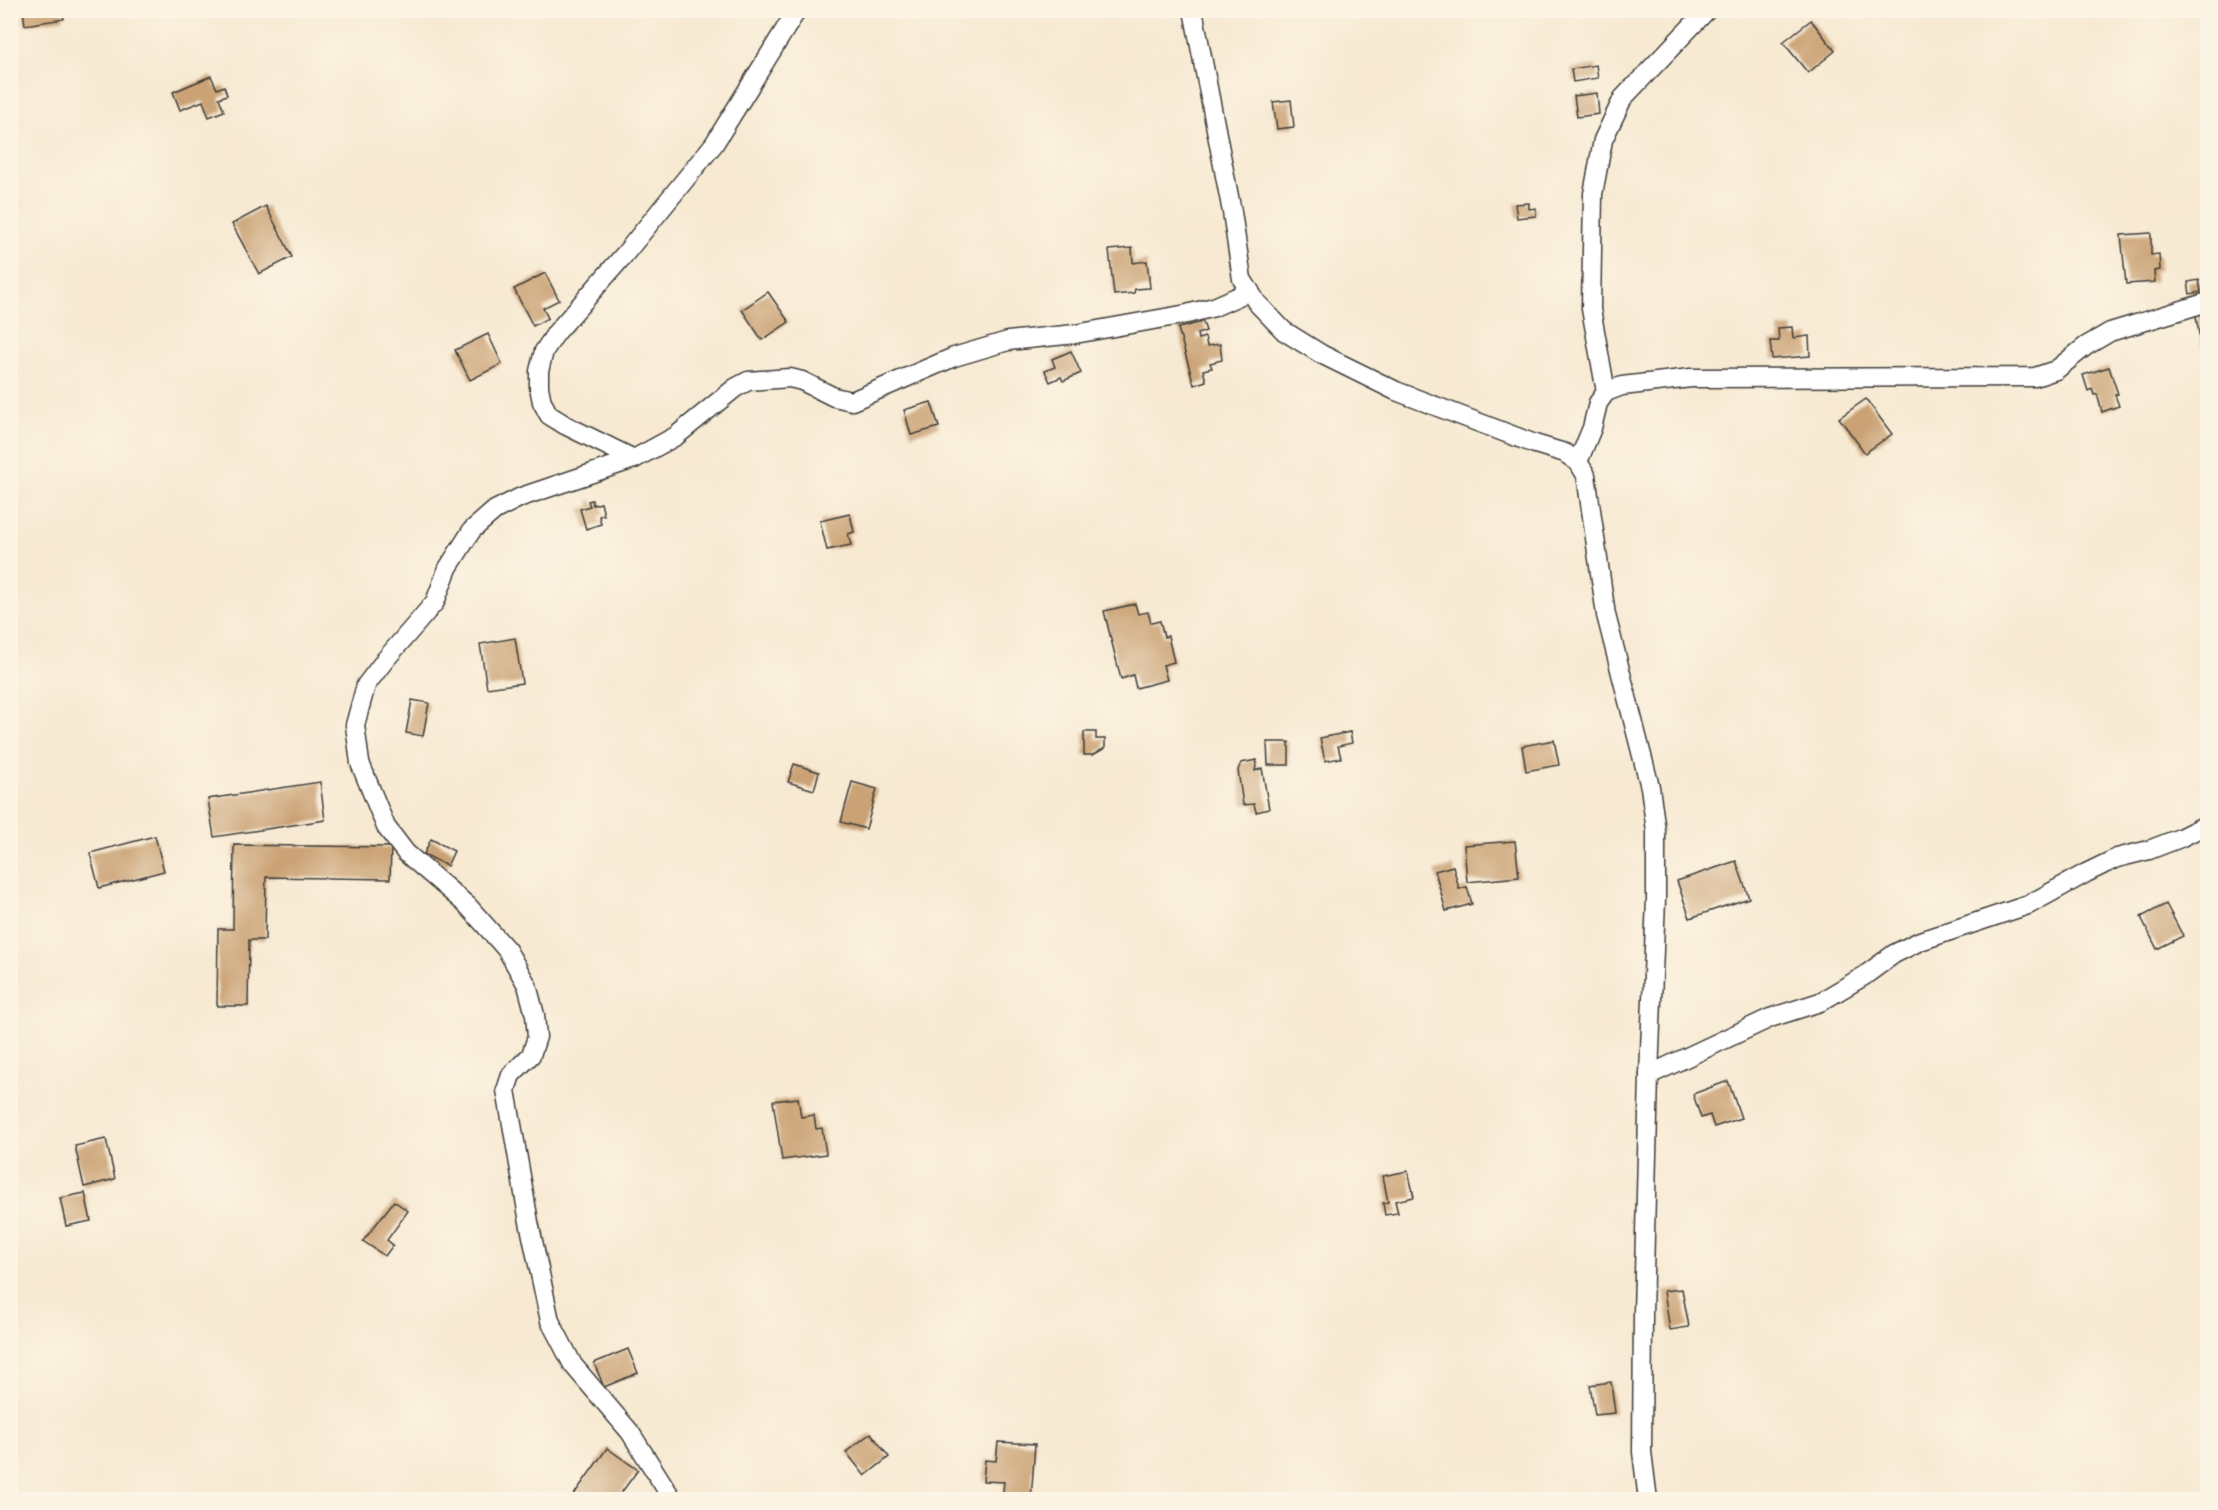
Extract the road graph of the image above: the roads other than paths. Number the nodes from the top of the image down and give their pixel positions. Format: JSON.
{"nodes":[{"id":1,"x":797,"y":10,"type":"edge"},
{"id":2,"x":1192,"y":10,"type":"edge"},
{"id":3,"x":1707,"y":10,"type":"edge"},
{"id":4,"x":1250,"y":291,"type":"junction"},
{"id":5,"x":2208,"y":302,"type":"edge"},
{"id":6,"x":1606,"y":392,"type":"junction"},
{"id":7,"x":634,"y":459,"type":"junction"},
{"id":8,"x":1578,"y":462,"type":"junction"},
{"id":9,"x":2208,"y":824,"type":"edge"},
{"id":10,"x":1649,"y":1075,"type":"junction"},
{"id":11,"x":673,"y":1500,"type":"edge"},
{"id":12,"x":1648,"y":1500,"type":"edge"}],
"edges":[{"from":1,"to":7,"type":"street"},
{"from":2,"to":4,"type":"street"},
{"from":3,"to":6,"type":"street"},
{"from":4,"to":7,"type":"street"},
{"from":4,"to":8,"type":"street"},
{"from":5,"to":6,"type":"street"},
{"from":6,"to":8,"type":"street"},
{"from":7,"to":11,"type":"street"},
{"from":8,"to":10,"type":"street"},
{"from":9,"to":10,"type":"street"},
{"from":10,"to":12,"type":"street"}]}
